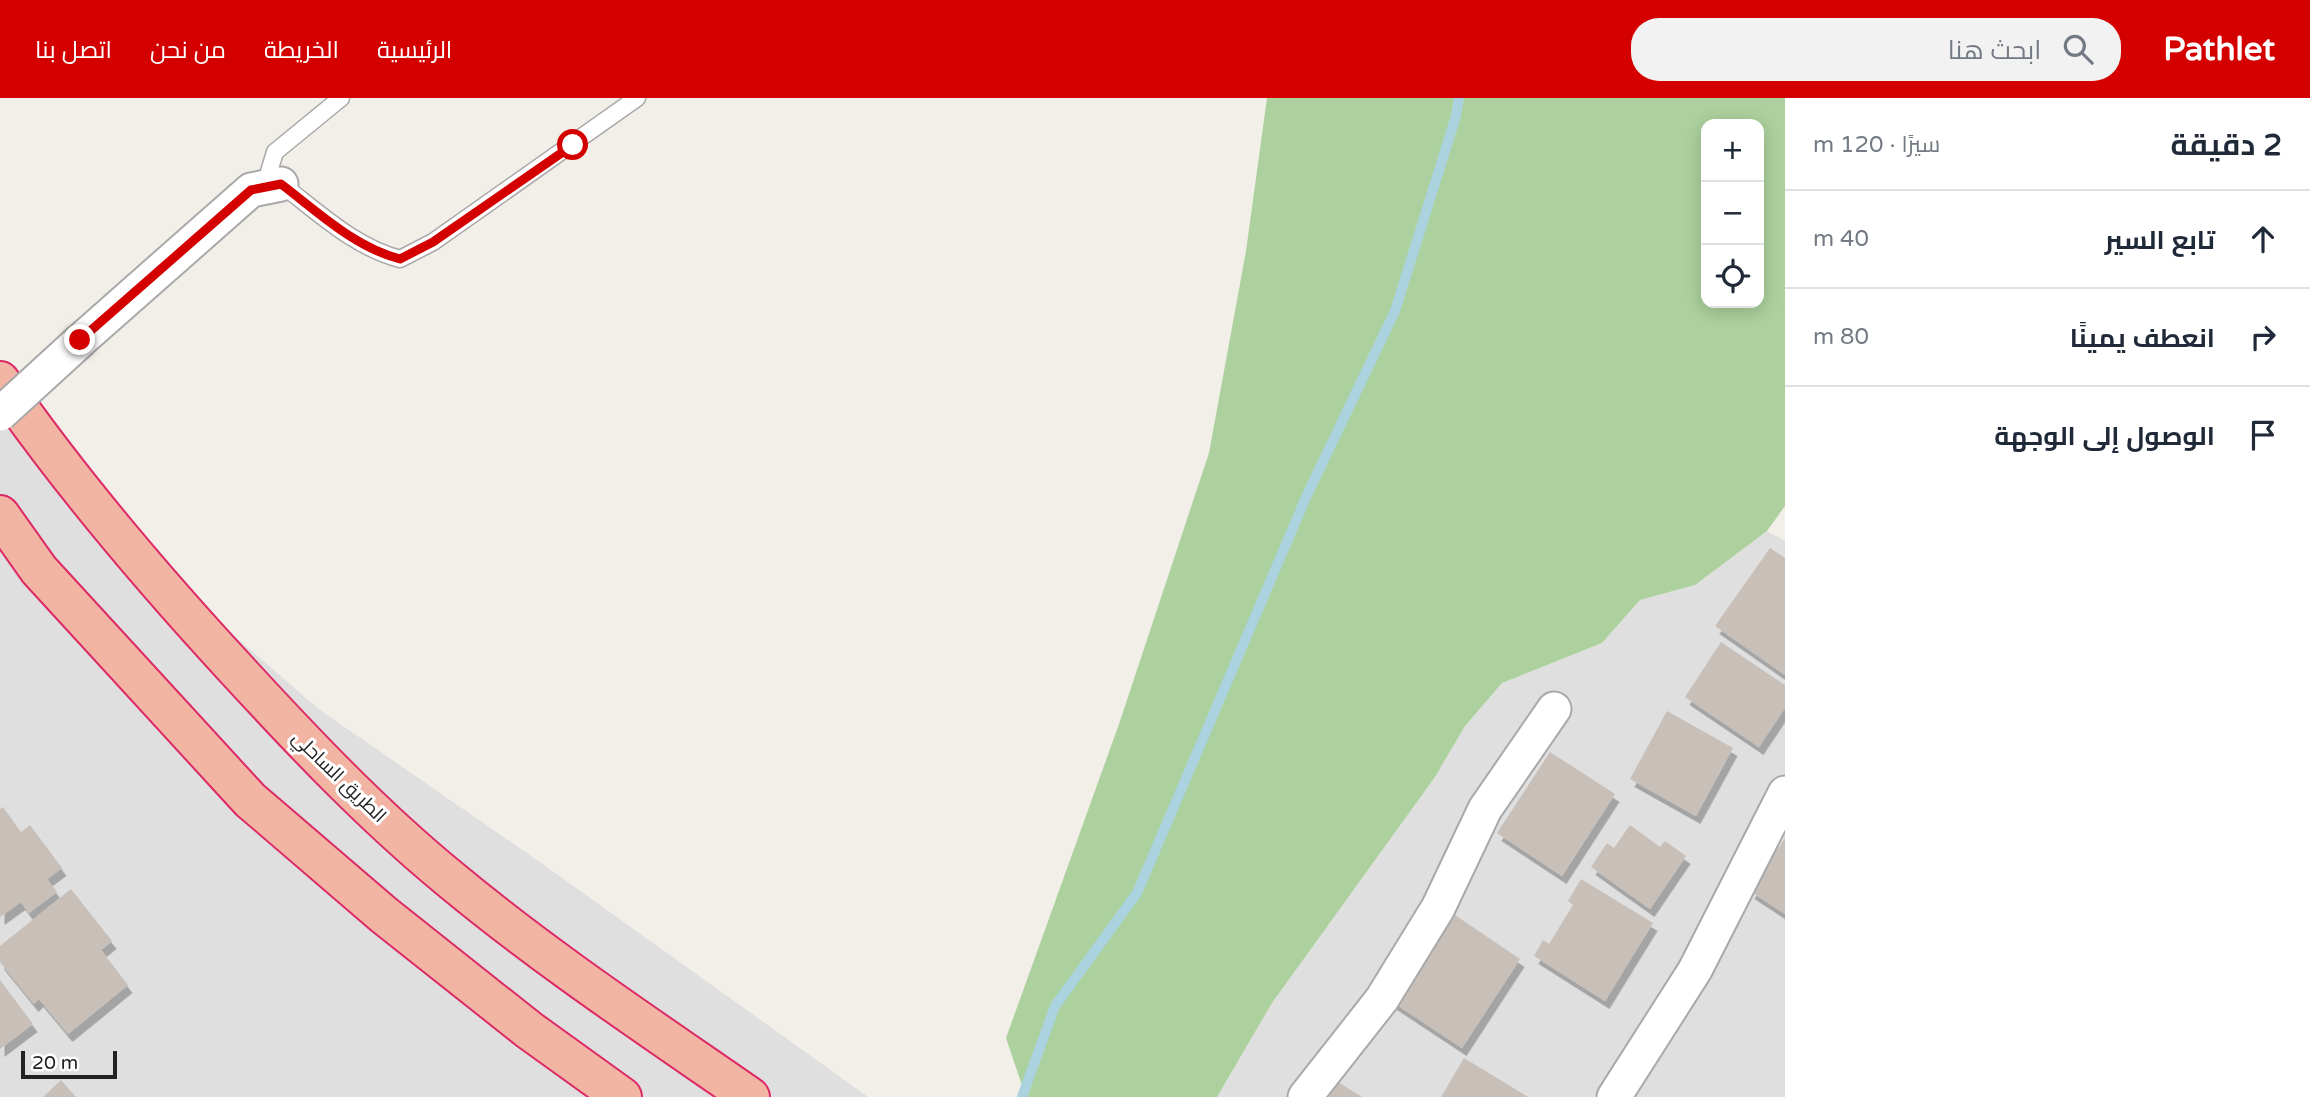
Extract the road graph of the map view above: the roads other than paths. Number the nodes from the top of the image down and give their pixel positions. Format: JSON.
{"nodes":[{"id":1,"x":341,"y":98,"type":"edge"},
{"id":2,"x":637,"y":98,"type":"edge"},
{"id":3,"x":273,"y":184,"type":"junction"},
{"id":4,"x":0,"y":381,"type":"edge"},
{"id":5,"x":0,"y":414,"type":"edge"},
{"id":6,"x":0,"y":515,"type":"edge"},
{"id":7,"x":1554,"y":709,"type":"dead end"},
{"id":8,"x":1785,"y":793,"type":"edge"},
{"id":9,"x":622,"y":1097,"type":"edge"},
{"id":10,"x":750,"y":1097,"type":"edge"},
{"id":11,"x":1305,"y":1097,"type":"edge"},
{"id":12,"x":1615,"y":1097,"type":"edge"}],
"edges":[{"from":1,"to":3,"type":"lane"},
{"from":2,"to":3,"type":"lane"},
{"from":3,"to":5,"type":"street","bridge":true},
{"from":4,"to":10,"type":"highway","name":"الطريق الساحلي"},
{"from":6,"to":9,"type":"highway"},
{"from":7,"to":11,"type":"street"},
{"from":8,"to":12,"type":"street"}]}
